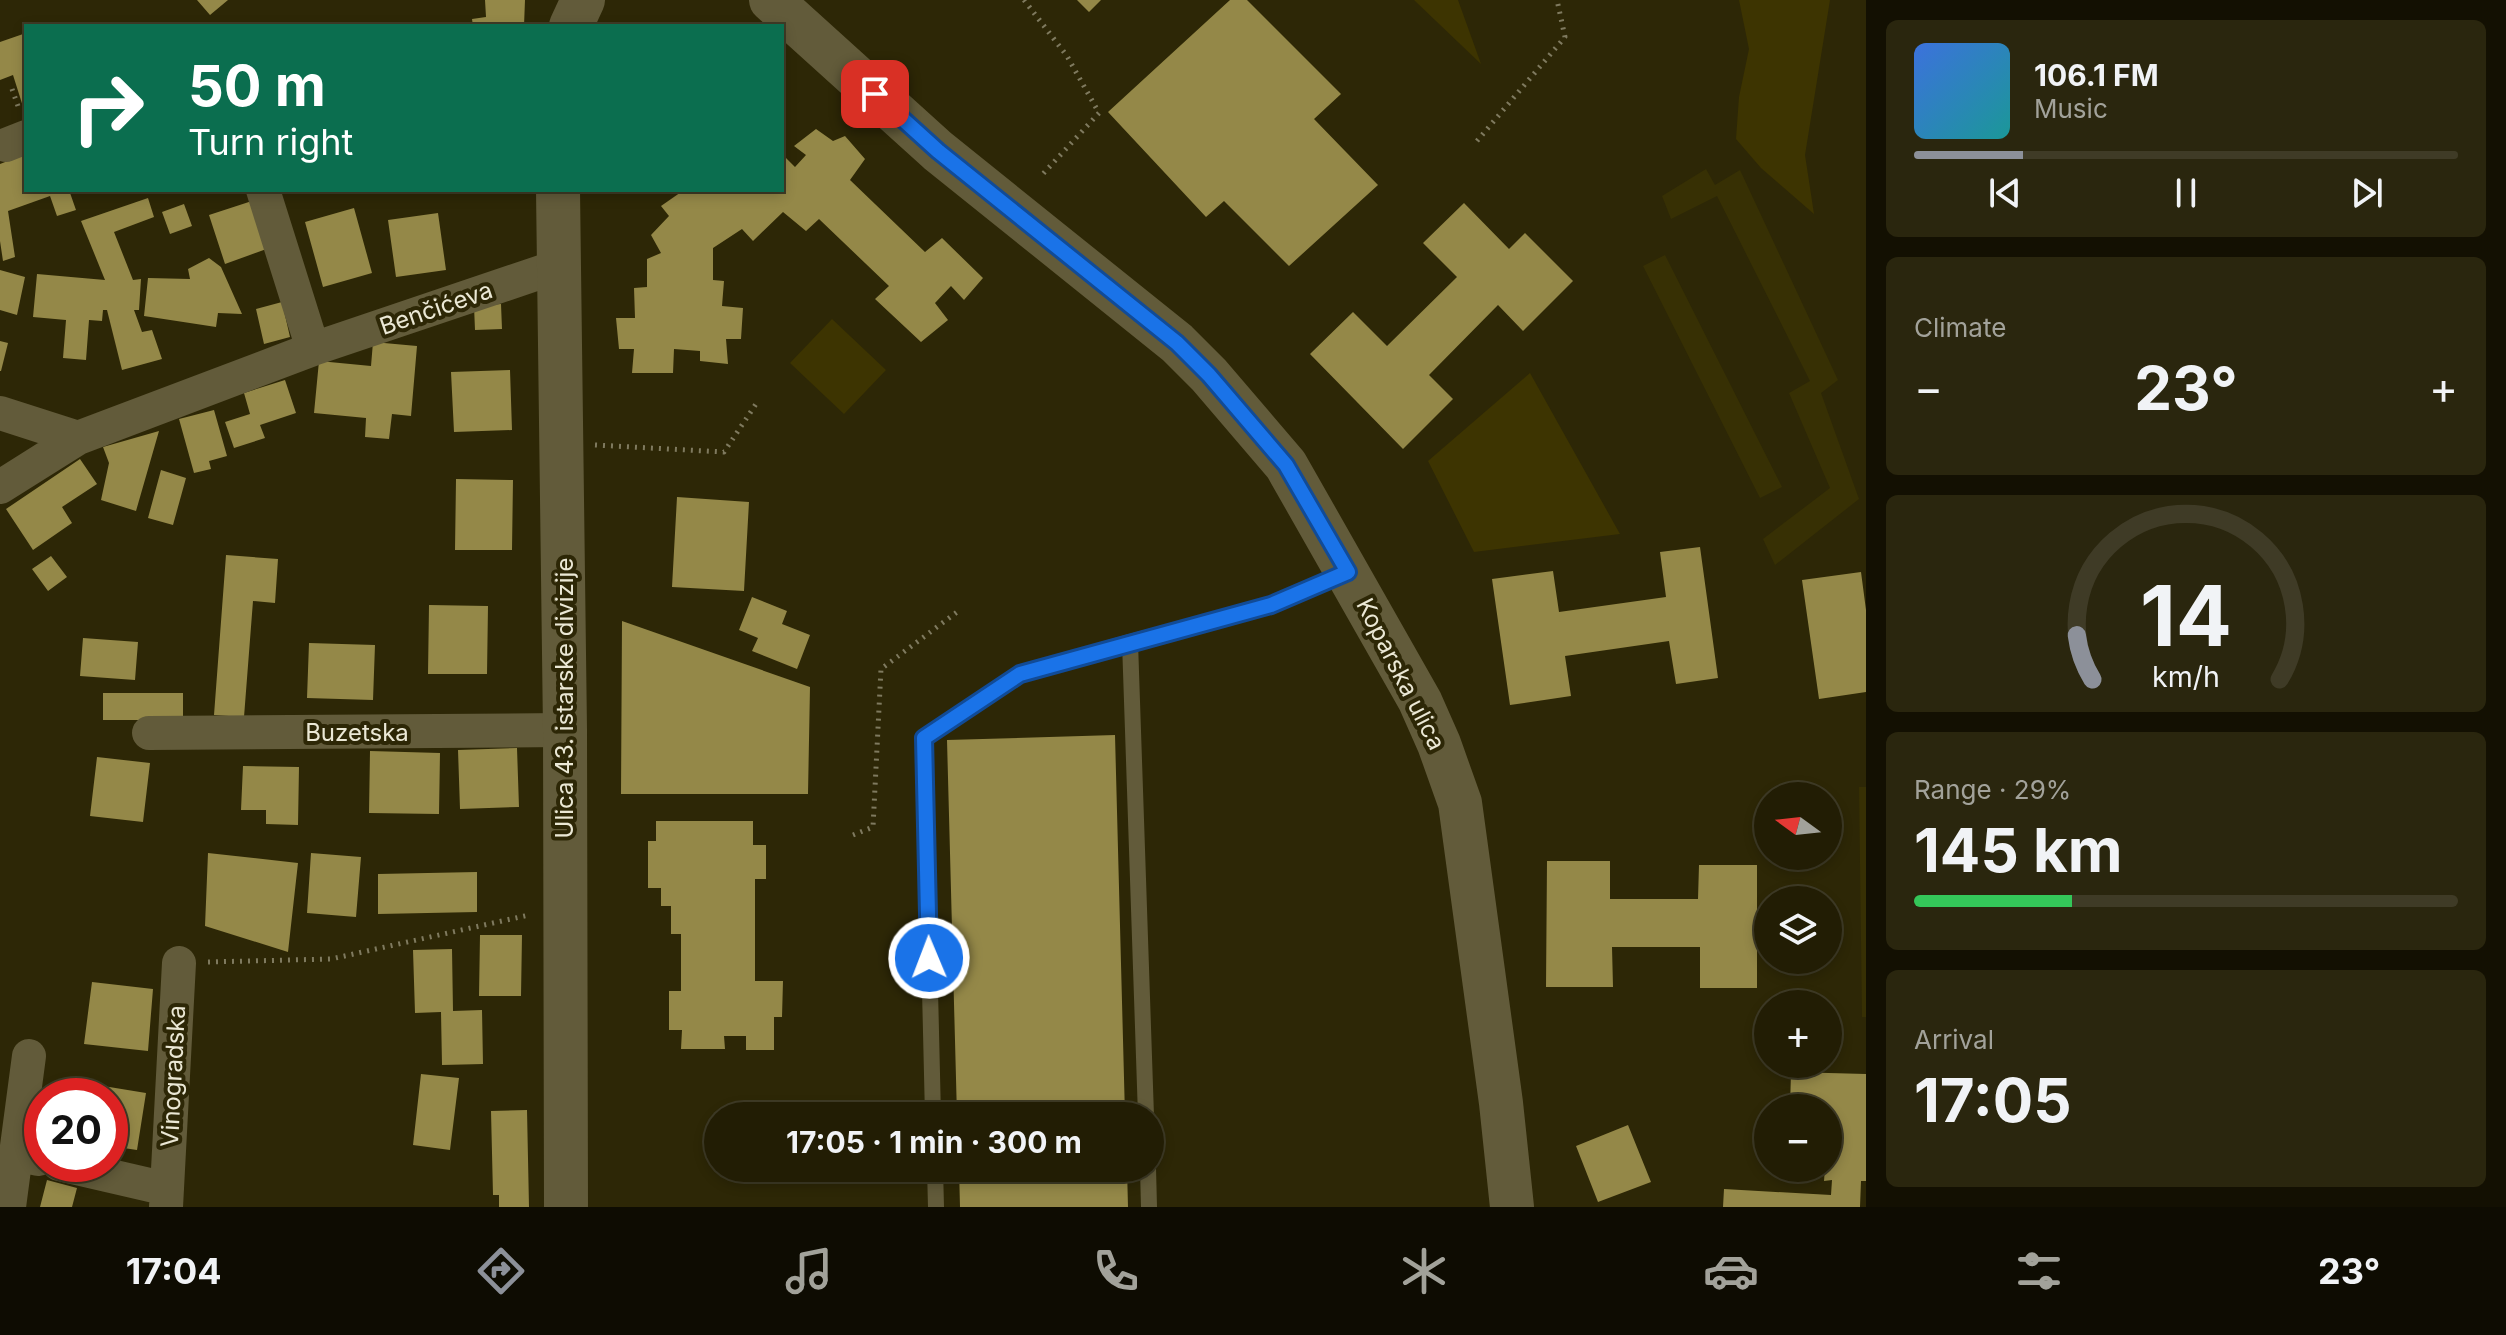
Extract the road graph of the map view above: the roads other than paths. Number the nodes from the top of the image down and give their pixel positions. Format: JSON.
{"nodes":[{"id":1,"x":565,"y":0,"type":"edge"},
{"id":2,"x":583,"y":0,"type":"edge"},
{"id":3,"x":771,"y":0,"type":"edge"},
{"id":4,"x":568,"y":24,"type":"edge"},
{"id":5,"x":569,"y":24,"type":"edge"},
{"id":6,"x":264,"y":192,"type":"edge"},
{"id":7,"x":558,"y":192,"type":"edge"},
{"id":8,"x":559,"y":266,"type":"junction"},
{"id":9,"x":313,"y":349,"type":"junction"},
{"id":10,"x":0,"y":413,"type":"edge"},
{"id":11,"x":78,"y":438,"type":"junction"},
{"id":12,"x":0,"y":487,"type":"edge"},
{"id":13,"x":1348,"y":572,"type":"junction"},
{"id":14,"x":1130,"y":642,"type":"junction"},
{"id":15,"x":565,"y":730,"type":"junction"},
{"id":16,"x":149,"y":733,"type":"dead end"},
{"id":17,"x":179,"y":963,"type":"road end"},
{"id":18,"x":29,"y":1056,"type":"dead end"},
{"id":19,"x":29,"y":1078,"type":"edge"},
{"id":20,"x":933,"y":1102,"type":"edge"},
{"id":21,"x":1146,"y":1102,"type":"edge"},
{"id":22,"x":24,"y":1170,"type":"edge"},
{"id":23,"x":116,"y":1182,"type":"edge"},
{"id":24,"x":935,"y":1182,"type":"edge"},
{"id":25,"x":1148,"y":1182,"type":"edge"},
{"id":26,"x":166,"y":1198,"type":"edge"},
{"id":27,"x":9,"y":1207,"type":"edge"},
{"id":28,"x":566,"y":1207,"type":"edge"},
{"id":29,"x":936,"y":1207,"type":"edge"},
{"id":30,"x":1149,"y":1207,"type":"edge"},
{"id":31,"x":1512,"y":1207,"type":"edge"}],
"edges":[{"from":1,"to":4,"type":"main road"},
{"from":2,"to":5,"type":"main road"},
{"from":3,"to":13,"type":"main road","name":"Koparska ulica"},
{"from":6,"to":9,"type":"street"},
{"from":7,"to":8,"type":"main road","name":"Ulica 43. istarske divizije"},
{"from":8,"to":9,"type":"street","name":"Benčićeva"},
{"from":8,"to":15,"type":"main road","name":"Ulica 43. istarske divizije"},
{"from":9,"to":11,"type":"street","name":"Benčićeva"},
{"from":10,"to":11,"type":"street"},
{"from":11,"to":12,"type":"street","name":"Benčićeva"},
{"from":13,"to":14,"type":"lane"},
{"from":13,"to":31,"type":"main road","name":"Koparska ulica"},
{"from":14,"to":20,"type":"lane"},
{"from":14,"to":21,"type":"lane"},
{"from":15,"to":16,"type":"street","name":"Buzetska"},
{"from":15,"to":28,"type":"main road","name":"Ulica 43. istarske divizije"},
{"from":17,"to":26,"type":"street","name":"Vinogradska"},
{"from":18,"to":19,"type":"street"},
{"from":22,"to":27,"type":"street"},
{"from":23,"to":26,"type":"street","name":"Vinogradska"},
{"from":24,"to":29,"type":"lane"},
{"from":25,"to":30,"type":"lane"}]}
